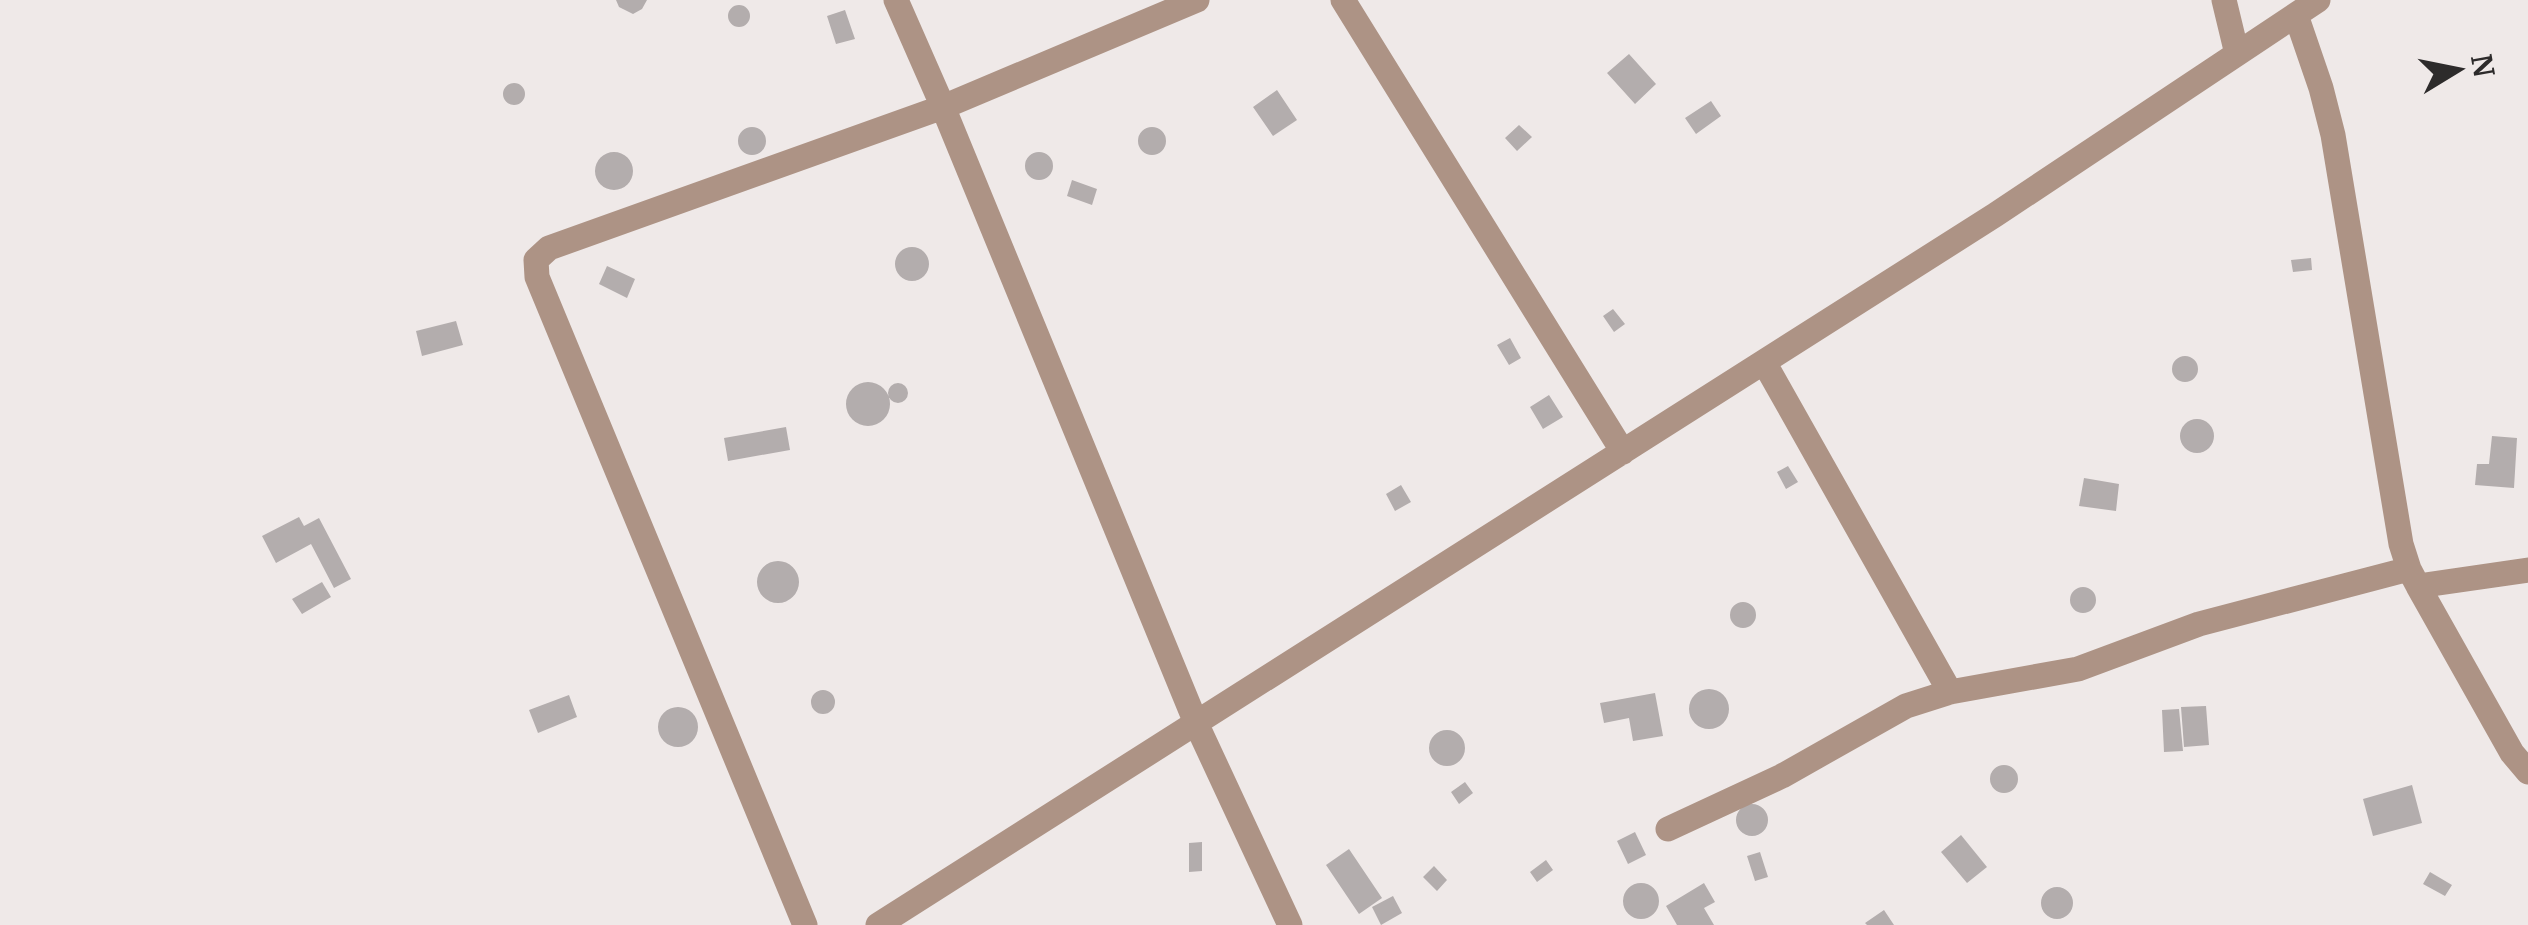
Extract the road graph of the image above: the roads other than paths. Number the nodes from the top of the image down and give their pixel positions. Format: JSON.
{"nodes":[{"id":1,"x":896,"y":0,"type":"edge"},
{"id":2,"x":1197,"y":0,"type":"edge"},
{"id":3,"x":1342,"y":0,"type":"edge"},
{"id":4,"x":2224,"y":0,"type":"edge"},
{"id":5,"x":2318,"y":0,"type":"edge"},
{"id":6,"x":2296,"y":15,"type":"junction"},
{"id":7,"x":2237,"y":54,"type":"junction"},
{"id":8,"x":943,"y":107,"type":"junction"},
{"id":9,"x":1764,"y":362,"type":"junction"},
{"id":10,"x":1622,"y":452,"type":"junction"},
{"id":11,"x":2528,"y":570,"type":"edge"},
{"id":12,"x":2414,"y":577,"type":"junction"},
{"id":13,"x":1950,"y":692,"type":"junction"},
{"id":14,"x":1196,"y":723,"type":"junction"},
{"id":15,"x":2528,"y":772,"type":"edge"},
{"id":16,"x":1668,"y":829,"type":"dead end"},
{"id":17,"x":806,"y":925,"type":"edge"},
{"id":18,"x":878,"y":925,"type":"edge"},
{"id":19,"x":1290,"y":925,"type":"edge"}],
"edges":[{"from":1,"to":8,"type":"street"},
{"from":2,"to":8,"type":"street"},
{"from":3,"to":10,"type":"street"},
{"from":4,"to":7,"type":"street"},
{"from":5,"to":6,"type":"street"},
{"from":6,"to":7,"type":"street"},
{"from":6,"to":12,"type":"street"},
{"from":7,"to":9,"type":"street"},
{"from":8,"to":14,"type":"street"},
{"from":8,"to":17,"type":"street"},
{"from":9,"to":10,"type":"street"},
{"from":9,"to":13,"type":"street"},
{"from":10,"to":14,"type":"street"},
{"from":11,"to":12,"type":"street"},
{"from":12,"to":13,"type":"street"},
{"from":12,"to":15,"type":"street"},
{"from":13,"to":16,"type":"street"},
{"from":14,"to":18,"type":"street"},
{"from":14,"to":19,"type":"street"}]}
